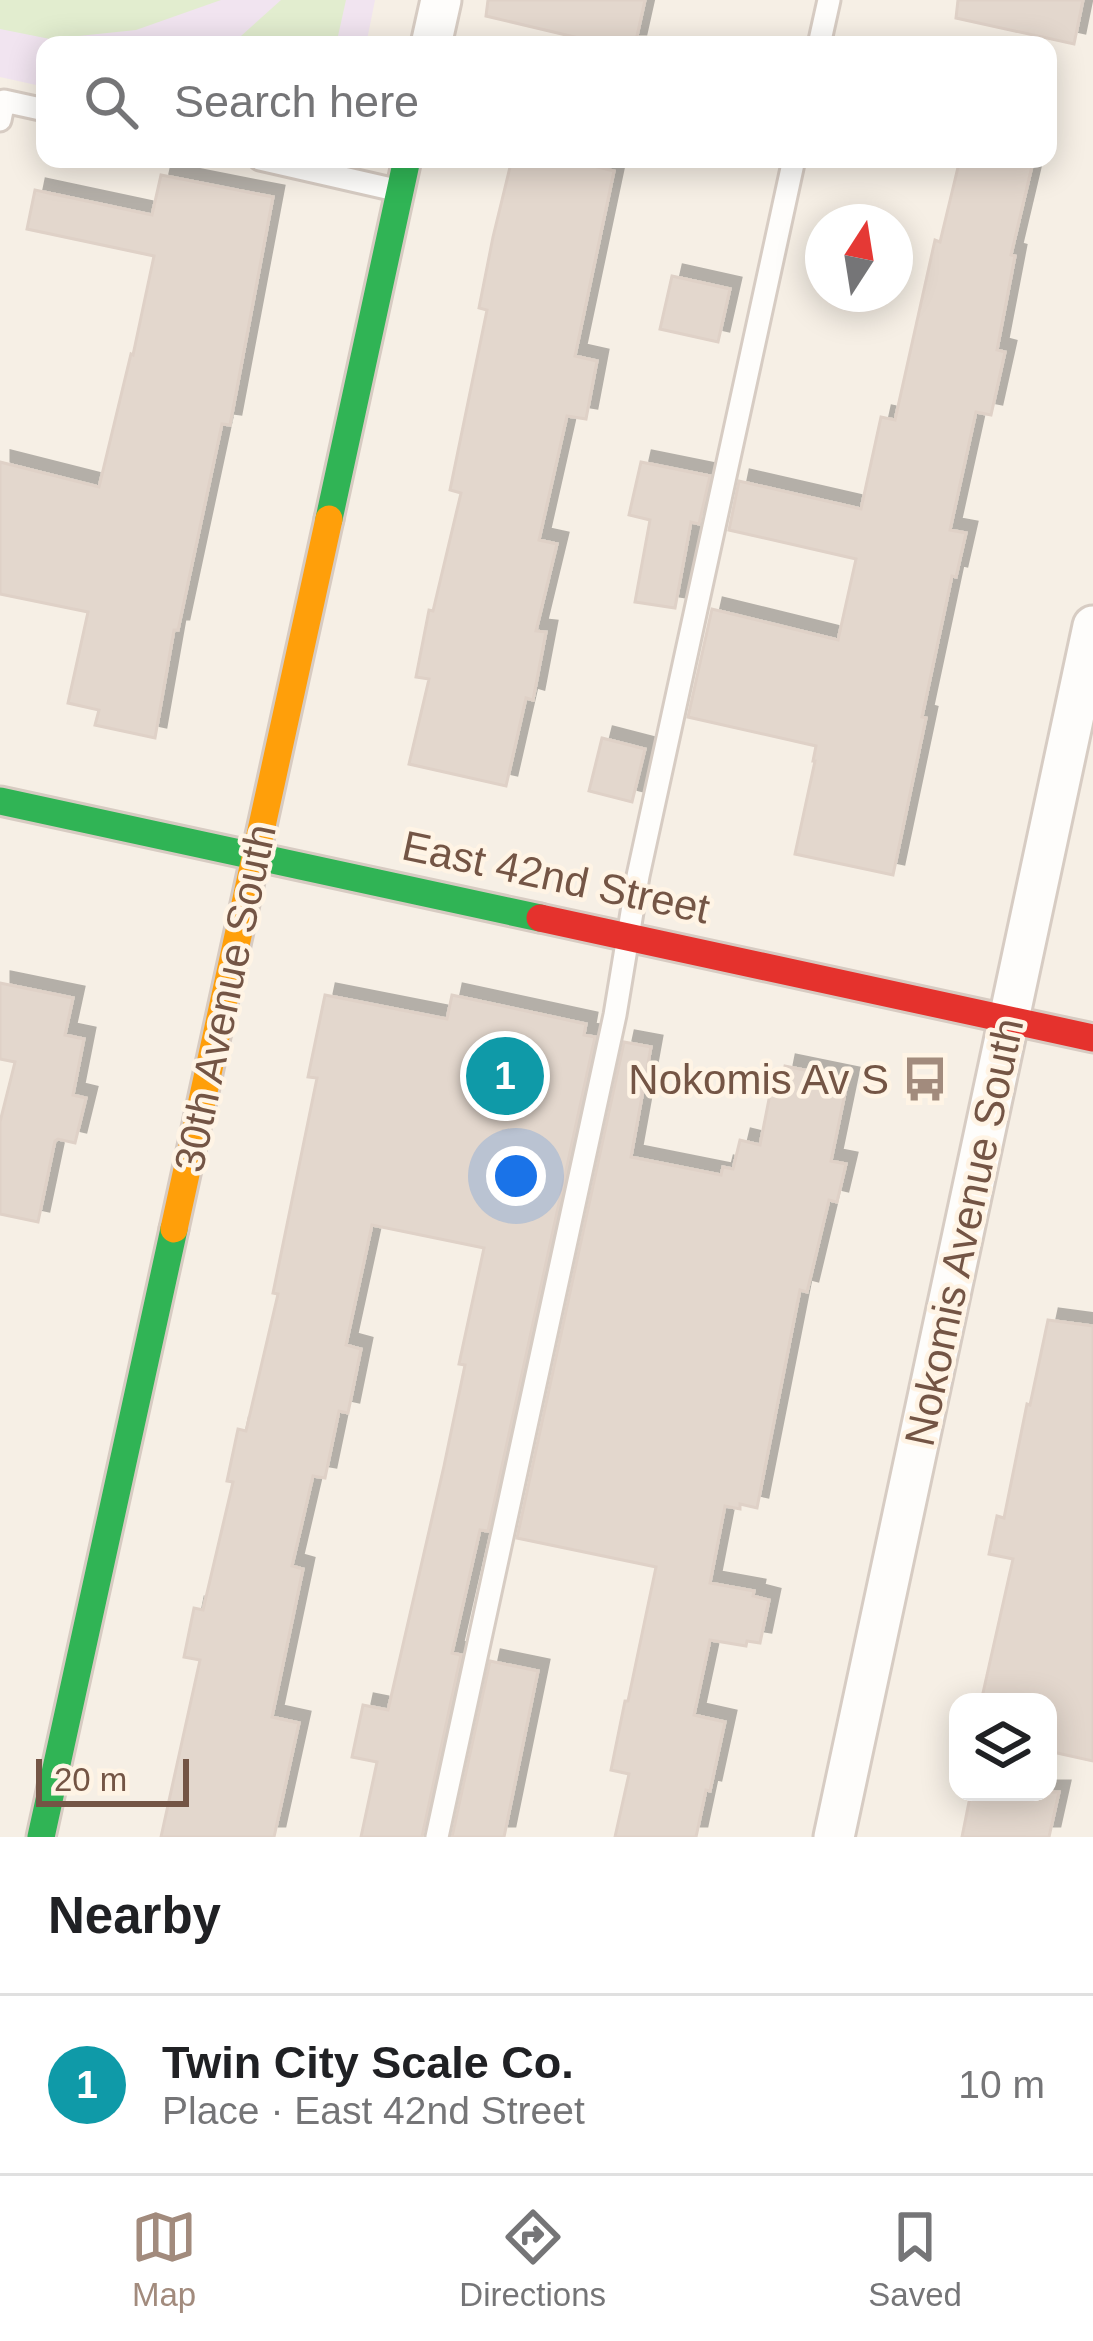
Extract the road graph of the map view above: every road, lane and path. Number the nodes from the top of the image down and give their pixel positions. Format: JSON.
{"nodes":[{"id":1,"x":440,"y":0,"type":"edge"},
{"id":2,"x":829,"y":0,"type":"edge"},
{"id":3,"x":433,"y":36,"type":"edge"},
{"id":4,"x":821,"y":36,"type":"edge"},
{"id":5,"x":36,"y":108,"type":"edge"},
{"id":6,"x":0,"y":120,"type":"edge"},
{"id":7,"x":299,"y":168,"type":"edge"},
{"id":8,"x":405,"y":168,"type":"edge"},
{"id":9,"x":792,"y":168,"type":"edge"},
{"id":10,"x":400,"y":191,"type":"junction"},
{"id":11,"x":1093,"y":626,"type":"edge"},
{"id":12,"x":0,"y":801,"type":"edge"},
{"id":13,"x":255,"y":855,"type":"junction"},
{"id":14,"x":628,"y":936,"type":"junction"},
{"id":15,"x":1010,"y":1021,"type":"junction"},
{"id":16,"x":1093,"y":1038,"type":"edge"},
{"id":17,"x":41,"y":1837,"type":"edge"},
{"id":18,"x":437,"y":1837,"type":"edge"},
{"id":19,"x":835,"y":1837,"type":"edge"}],
"edges":[{"from":1,"to":3,"type":"street"},
{"from":2,"to":4,"type":"lane"},
{"from":5,"to":6,"type":"lane"},
{"from":7,"to":10,"type":"lane"},
{"from":8,"to":10,"type":"street","name":"30th Avenue South"},
{"from":9,"to":14,"type":"lane"},
{"from":10,"to":13,"type":"street","name":"30th Avenue South"},
{"from":11,"to":15,"type":"street","name":"Nokomis Avenue South"},
{"from":12,"to":13,"type":"street","name":"East 42nd Street"},
{"from":13,"to":14,"type":"street","name":"East 42nd Street"},
{"from":13,"to":17,"type":"street","name":"30th Avenue South"},
{"from":14,"to":15,"type":"street","name":"East 42nd Street"},
{"from":14,"to":18,"type":"lane"},
{"from":15,"to":16,"type":"street","name":"East 42nd Street"},
{"from":15,"to":19,"type":"street","name":"Nokomis Avenue South"}]}
